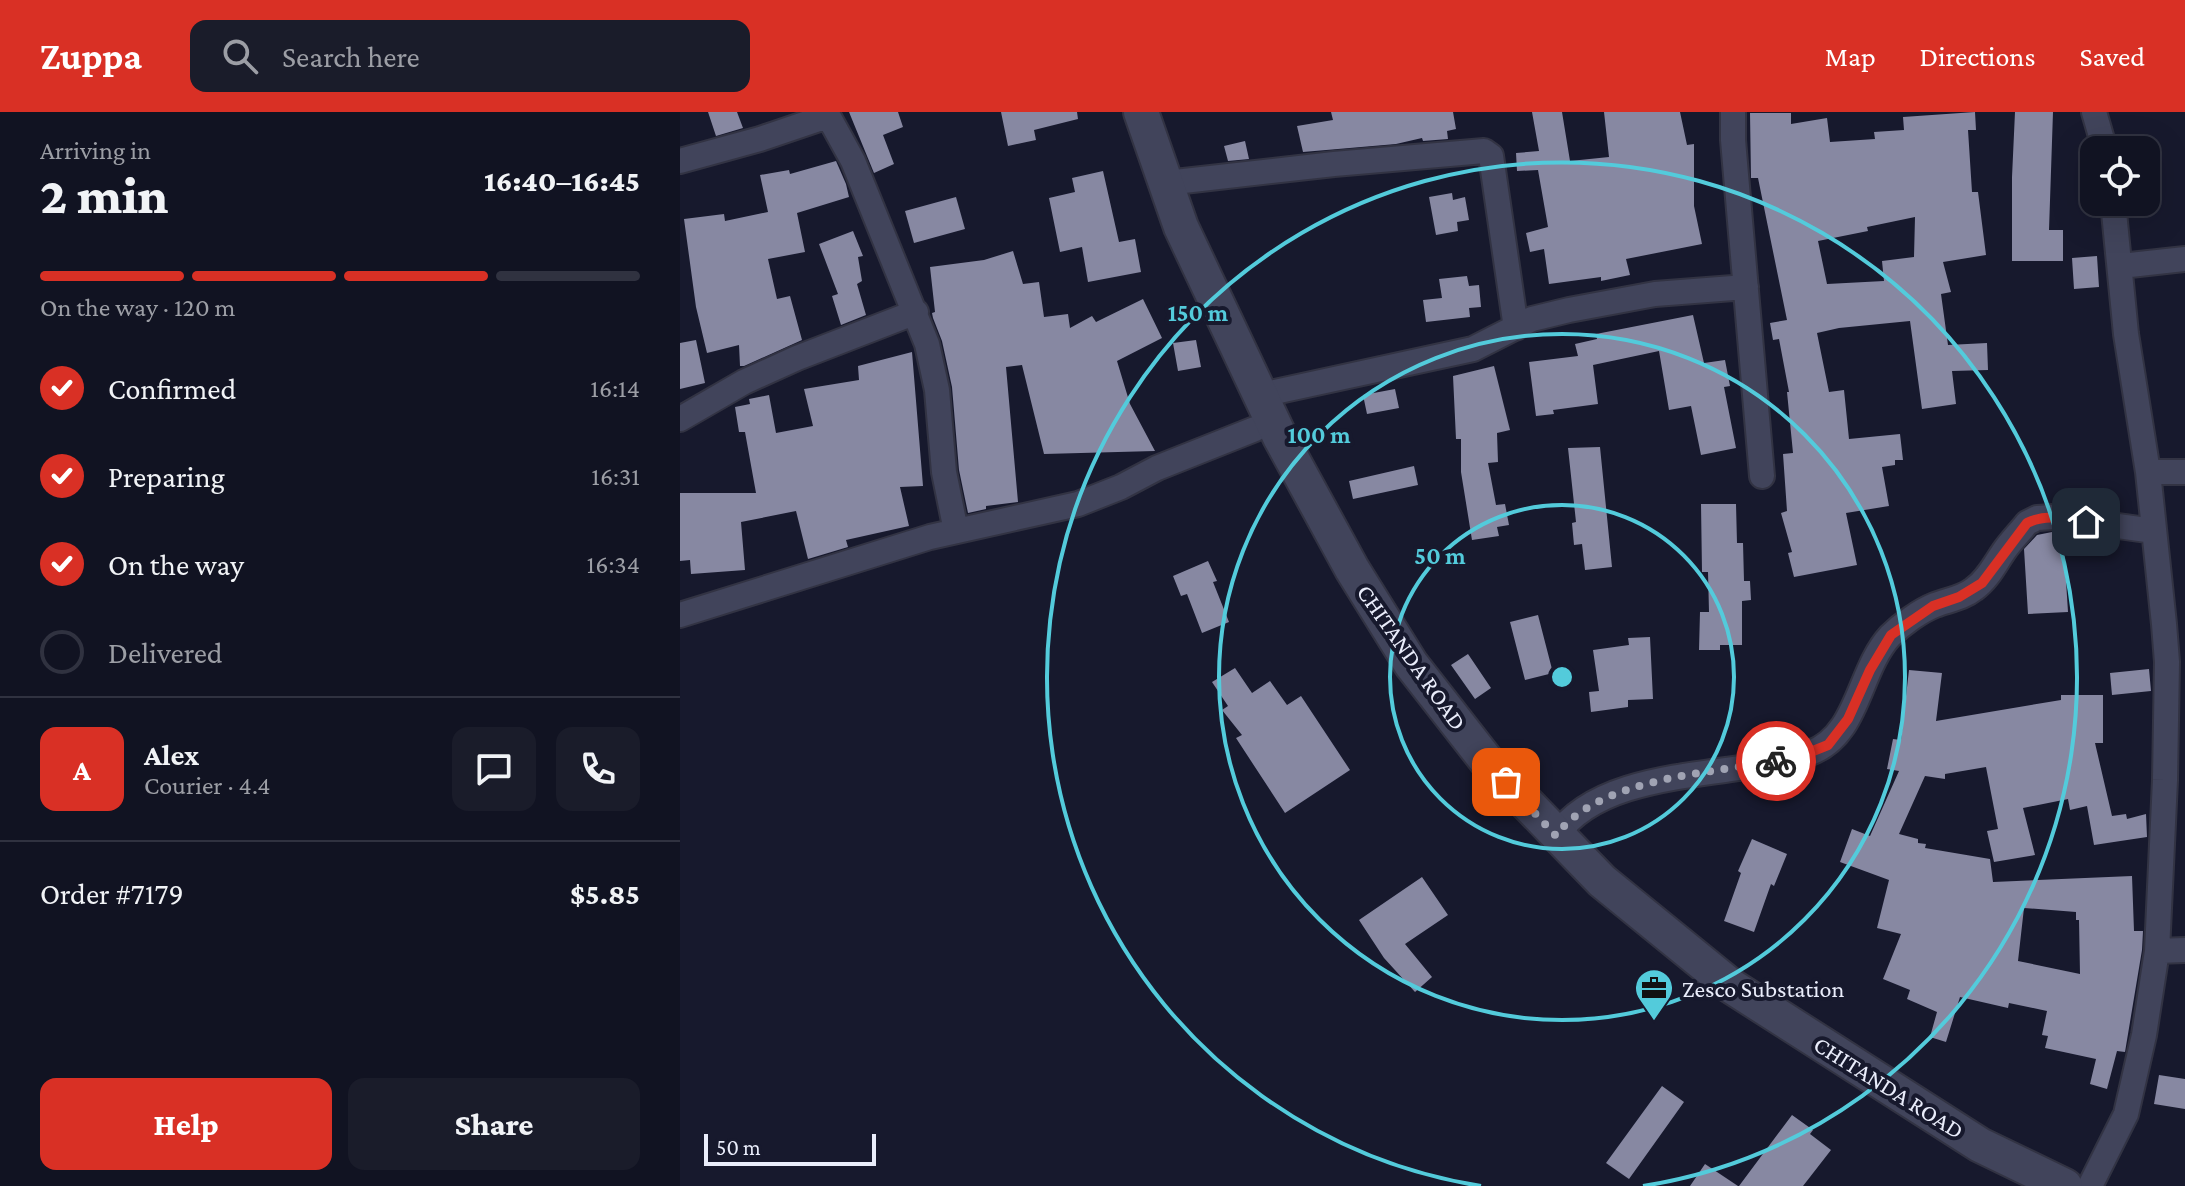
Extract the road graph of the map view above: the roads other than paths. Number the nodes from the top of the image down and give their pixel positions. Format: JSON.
{"nodes":[{"id":1,"x":1141,"y":112,"type":"edge"},
{"id":2,"x":1733,"y":112,"type":"edge"},
{"id":3,"x":2094,"y":112,"type":"edge"},
{"id":4,"x":827,"y":114,"type":"edge"},
{"id":5,"x":2101,"y":136,"type":"edge"},
{"id":6,"x":680,"y":161,"type":"edge"},
{"id":7,"x":1166,"y":183,"type":"junction"},
{"id":8,"x":2115,"y":216,"type":"edge"},
{"id":9,"x":2185,"y":259,"type":"edge"},
{"id":10,"x":2121,"y":266,"type":"junction"},
{"id":11,"x":1746,"y":287,"type":"junction"},
{"id":12,"x":916,"y":312,"type":"junction"},
{"id":13,"x":1516,"y":328,"type":"junction"},
{"id":14,"x":1261,"y":395,"type":"junction"},
{"id":15,"x":680,"y":419,"type":"edge"},
{"id":16,"x":1255,"y":429,"type":"dead end"},
{"id":17,"x":2148,"y":472,"type":"junction"},
{"id":18,"x":2185,"y":472,"type":"edge"},
{"id":19,"x":1762,"y":476,"type":"dead end"},
{"id":20,"x":956,"y":531,"type":"junction"},
{"id":21,"x":2154,"y":531,"type":"junction"},
{"id":22,"x":680,"y":615,"type":"edge"},
{"id":23,"x":2174,"y":624,"type":"edge"},
{"id":24,"x":2175,"y":781,"type":"edge"},
{"id":25,"x":1556,"y":836,"type":"junction"},
{"id":26,"x":2185,"y":950,"type":"edge"},
{"id":27,"x":2157,"y":951,"type":"junction"},
{"id":28,"x":2065,"y":1186,"type":"edge"},
{"id":29,"x":2090,"y":1186,"type":"edge"}],
"edges":[{"from":1,"to":7,"type":"street","name":"CHITANDA ROAD"},
{"from":2,"to":11,"type":"street"},
{"from":3,"to":5,"type":"street"},
{"from":4,"to":6,"type":"street"},
{"from":4,"to":12,"type":"street"},
{"from":7,"to":13,"type":"street"},
{"from":7,"to":14,"type":"street","name":"CHITANDA ROAD"},
{"from":8,"to":10,"type":"street"},
{"from":9,"to":10,"type":"street"},
{"from":10,"to":17,"type":"street"},
{"from":11,"to":13,"type":"street"},
{"from":11,"to":19,"type":"street"},
{"from":12,"to":15,"type":"street"},
{"from":12,"to":20,"type":"street"},
{"from":13,"to":14,"type":"street"},
{"from":14,"to":25,"type":"street","name":"CHITANDA ROAD"},
{"from":16,"to":20,"type":"street"},
{"from":17,"to":18,"type":"street"},
{"from":17,"to":21,"type":"street"},
{"from":20,"to":22,"type":"street"},
{"from":21,"to":23,"type":"street"},
{"from":21,"to":25,"type":"street"},
{"from":23,"to":24,"type":"street"},
{"from":24,"to":27,"type":"street"},
{"from":25,"to":28,"type":"street","name":"CHITANDA ROAD"},
{"from":26,"to":27,"type":"street"},
{"from":27,"to":29,"type":"street"}]}
